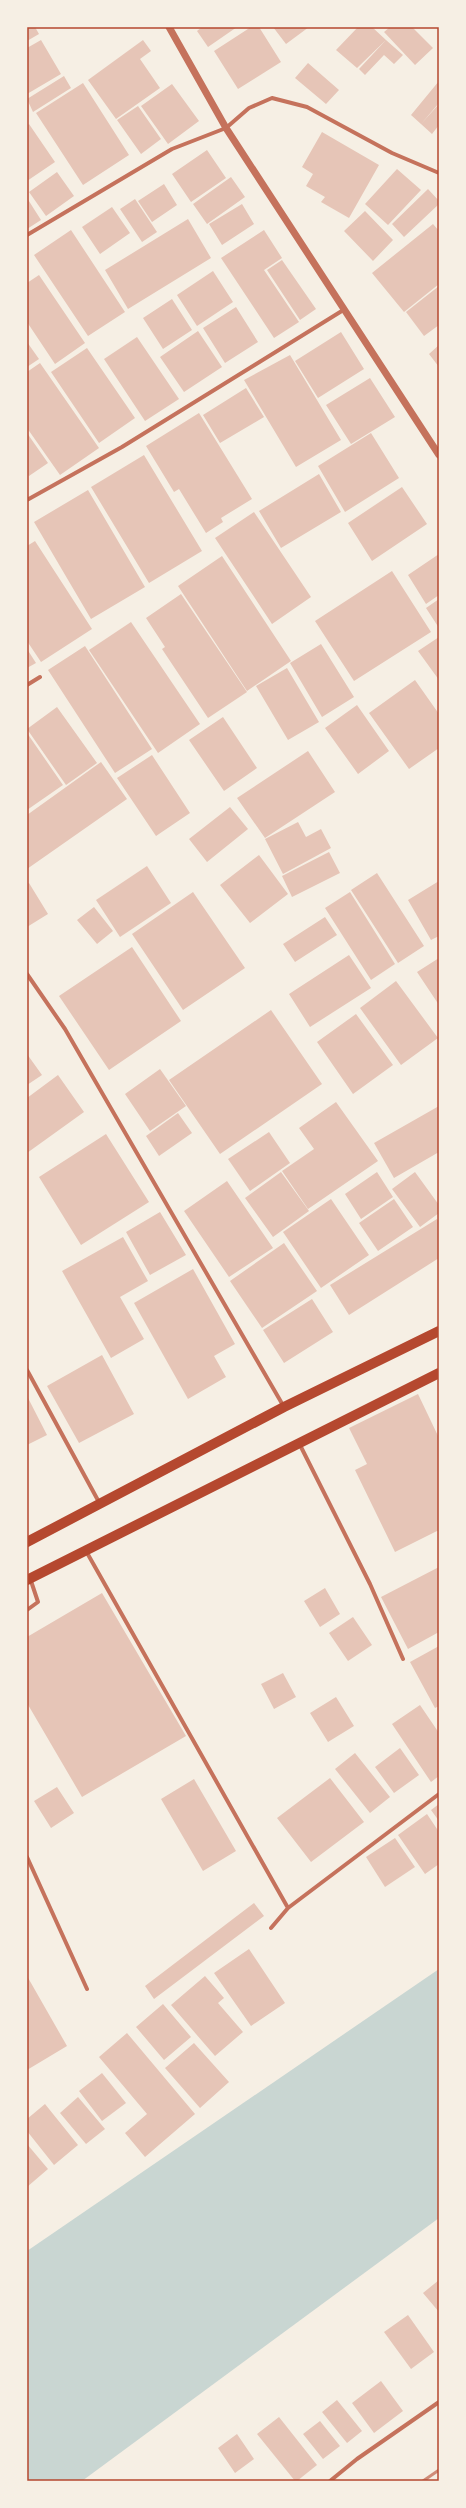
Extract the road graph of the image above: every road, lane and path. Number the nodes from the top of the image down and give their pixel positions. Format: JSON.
{"nodes":[{"id":1,"x":169,"y":27,"type":"edge"},
{"id":2,"x":226,"y":128,"type":"junction"},
{"id":3,"x":439,"y":173,"type":"edge"},
{"id":4,"x":27,"y":235,"type":"edge"},
{"id":5,"x":345,"y":309,"type":"junction"},
{"id":6,"x":439,"y":455,"type":"edge"},
{"id":7,"x":27,"y":500,"type":"edge"},
{"id":8,"x":40,"y":677,"type":"dead end"},
{"id":9,"x":27,"y":685,"type":"edge"},
{"id":10,"x":27,"y":974,"type":"edge"},
{"id":11,"x":439,"y":1331,"type":"edge"},
{"id":12,"x":27,"y":1370,"type":"edge"},
{"id":13,"x":439,"y":1374,"type":"edge"},
{"id":14,"x":284,"y":1408,"type":"junction"},
{"id":15,"x":299,"y":1442,"type":"junction"},
{"id":16,"x":100,"y":1504,"type":"junction"},
{"id":17,"x":27,"y":1542,"type":"edge"},
{"id":18,"x":85,"y":1548,"type":"junction"},
{"id":19,"x":28,"y":1579,"type":"edge"},
{"id":20,"x":27,"y":1610,"type":"edge"},
{"id":21,"x":403,"y":1659,"type":"dead end"},
{"id":22,"x":439,"y":1794,"type":"edge"},
{"id":23,"x":27,"y":1857,"type":"edge"},
{"id":24,"x":288,"y":1908,"type":"junction"},
{"id":25,"x":271,"y":1928,"type":"dead end"},
{"id":26,"x":87,"y":1989,"type":"dead end"},
{"id":27,"x":439,"y":2402,"type":"edge"},
{"id":28,"x":330,"y":2481,"type":"edge"}],
"edges":[{"from":1,"to":2,"type":"street"},
{"from":2,"to":3,"type":"street"},
{"from":2,"to":4,"type":"street"},
{"from":2,"to":5,"type":"street"},
{"from":5,"to":6,"type":"street"},
{"from":5,"to":7,"type":"street"},
{"from":8,"to":9,"type":"street"},
{"from":10,"to":14,"type":"street"},
{"from":11,"to":14,"type":"main road"},
{"from":12,"to":16,"type":"street"},
{"from":13,"to":15,"type":"main road"},
{"from":14,"to":16,"type":"main road"},
{"from":15,"to":18,"type":"main road"},
{"from":15,"to":21,"type":"street"},
{"from":16,"to":17,"type":"main road"},
{"from":18,"to":19,"type":"main road"},
{"from":18,"to":24,"type":"street"},
{"from":19,"to":20,"type":"street"},
{"from":22,"to":24,"type":"street"},
{"from":23,"to":26,"type":"street"},
{"from":24,"to":25,"type":"street"},
{"from":27,"to":28,"type":"street"}]}
